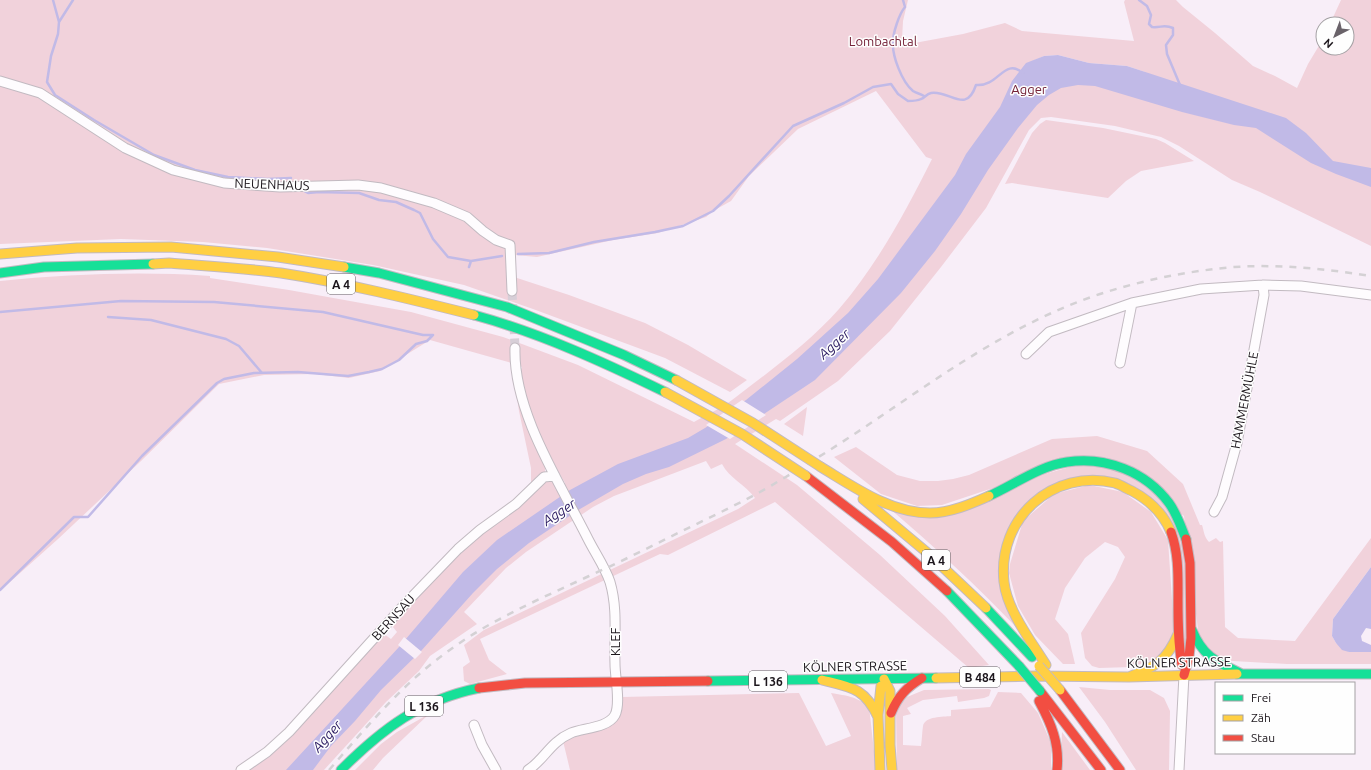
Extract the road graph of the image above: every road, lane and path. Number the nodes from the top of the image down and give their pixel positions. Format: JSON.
{"nodes":[{"id":1,"x":0,"y":81,"type":"edge"},
{"id":2,"x":0,"y":254,"type":"edge"},
{"id":3,"x":0,"y":273,"type":"edge"},
{"id":4,"x":1263,"y":285,"type":"junction"},
{"id":5,"x":512,"y":291,"type":"tunnel mouth"},
{"id":6,"x":1371,"y":295,"type":"edge"},
{"id":7,"x":1132,"y":303,"type":"junction"},
{"id":8,"x":515,"y":348,"type":"tunnel mouth"},
{"id":9,"x":1026,"y":354,"type":"dead end"},
{"id":10,"x":1120,"y":363,"type":"dead end"},
{"id":11,"x":821,"y":467,"type":"junction"},
{"id":12,"x":555,"y":476,"type":"junction"},
{"id":13,"x":1214,"y":512,"type":"dead end"},
{"id":14,"x":1190,"y":624,"type":"junction"},
{"id":15,"x":1178,"y":634,"type":"junction"},
{"id":16,"x":1042,"y":665,"type":"junction"},
{"id":17,"x":1242,"y":674,"type":"junction"},
{"id":18,"x":1371,"y":674,"type":"edge"},
{"id":19,"x":1184,"y":675,"type":"junction"},
{"id":20,"x":1129,"y":677,"type":"junction"},
{"id":21,"x":922,"y":678,"type":"junction"},
{"id":22,"x":884,"y":679,"type":"junction"},
{"id":23,"x":822,"y":680,"type":"junction"},
{"id":24,"x":616,"y":682,"type":"junction"},
{"id":25,"x":1037,"y":691,"type":"junction"},
{"id":26,"x":890,"y":716,"type":"junction"},
{"id":27,"x":879,"y":718,"type":"junction"},
{"id":28,"x":474,"y":725,"type":"dead end"},
{"id":29,"x":241,"y":770,"type":"edge"},
{"id":30,"x":341,"y":770,"type":"edge"},
{"id":31,"x":496,"y":770,"type":"edge"},
{"id":32,"x":528,"y":770,"type":"edge"},
{"id":33,"x":880,"y":770,"type":"edge"},
{"id":34,"x":892,"y":770,"type":"edge"},
{"id":35,"x":1057,"y":770,"type":"edge"},
{"id":36,"x":1101,"y":770,"type":"edge"},
{"id":37,"x":1120,"y":770,"type":"edge"},
{"id":38,"x":1179,"y":770,"type":"edge"}],
"edges":[{"from":1,"to":5,"type":"street","name":"NEUENHAUS"},
{"from":2,"to":11,"type":"main road","number":"A 4","bridge":true},
{"from":3,"to":25,"type":"main road","number":"A 4","bridge":true},
{"from":4,"to":6,"type":"street"},
{"from":4,"to":7,"type":"street"},
{"from":4,"to":13,"type":"street","name":"HAMMERMÜHLE"},
{"from":7,"to":9,"type":"street"},
{"from":7,"to":10,"type":"street"},
{"from":8,"to":12,"type":"street"},
{"from":11,"to":14,"type":"main road"},
{"from":11,"to":16,"type":"main road","number":"A 4"},
{"from":12,"to":24,"type":"street","name":"KLEF"},
{"from":12,"to":29,"type":"street","name":"BERNSAU"},
{"from":14,"to":17,"type":"main road"},
{"from":14,"to":19,"type":"main road"},
{"from":15,"to":16,"type":"main road"},
{"from":15,"to":19,"type":"main road"},
{"from":15,"to":20,"type":"main road"},
{"from":16,"to":37,"type":"main road","bridge":true},
{"from":17,"to":18,"type":"main road","name":"KÖLNER STRASSE","number":"B 484"},
{"from":17,"to":19,"type":"main road","name":"KÖLNER STRASSE","number":"B 484"},
{"from":19,"to":20,"type":"main road","name":"KÖLNER STRASSE","number":"B 484"},
{"from":19,"to":38,"type":"street"},
{"from":20,"to":21,"type":"main road","name":"KÖLNER STRASSE","number":"B 484"},
{"from":21,"to":22,"type":"main road","name":"KÖLNER STRASSE","number":"B 484"},
{"from":21,"to":26,"type":"main road"},
{"from":22,"to":23,"type":"main road","name":"KÖLNER STRASSE","number":"L 136"},
{"from":22,"to":26,"type":"main road"},
{"from":22,"to":27,"type":"main road"},
{"from":23,"to":24,"type":"main road","name":"KÖLNER STRASSE","number":"L 136"},
{"from":23,"to":27,"type":"main road"},
{"from":24,"to":30,"type":"main road","name":"KÖLNER STRASSE","number":"L 136"},
{"from":24,"to":32,"type":"street","name":"KLEF"},
{"from":25,"to":35,"type":"main road"},
{"from":25,"to":36,"type":"main road"},
{"from":26,"to":34,"type":"main road"},
{"from":27,"to":33,"type":"main road"},
{"from":28,"to":31,"type":"street"}]}
